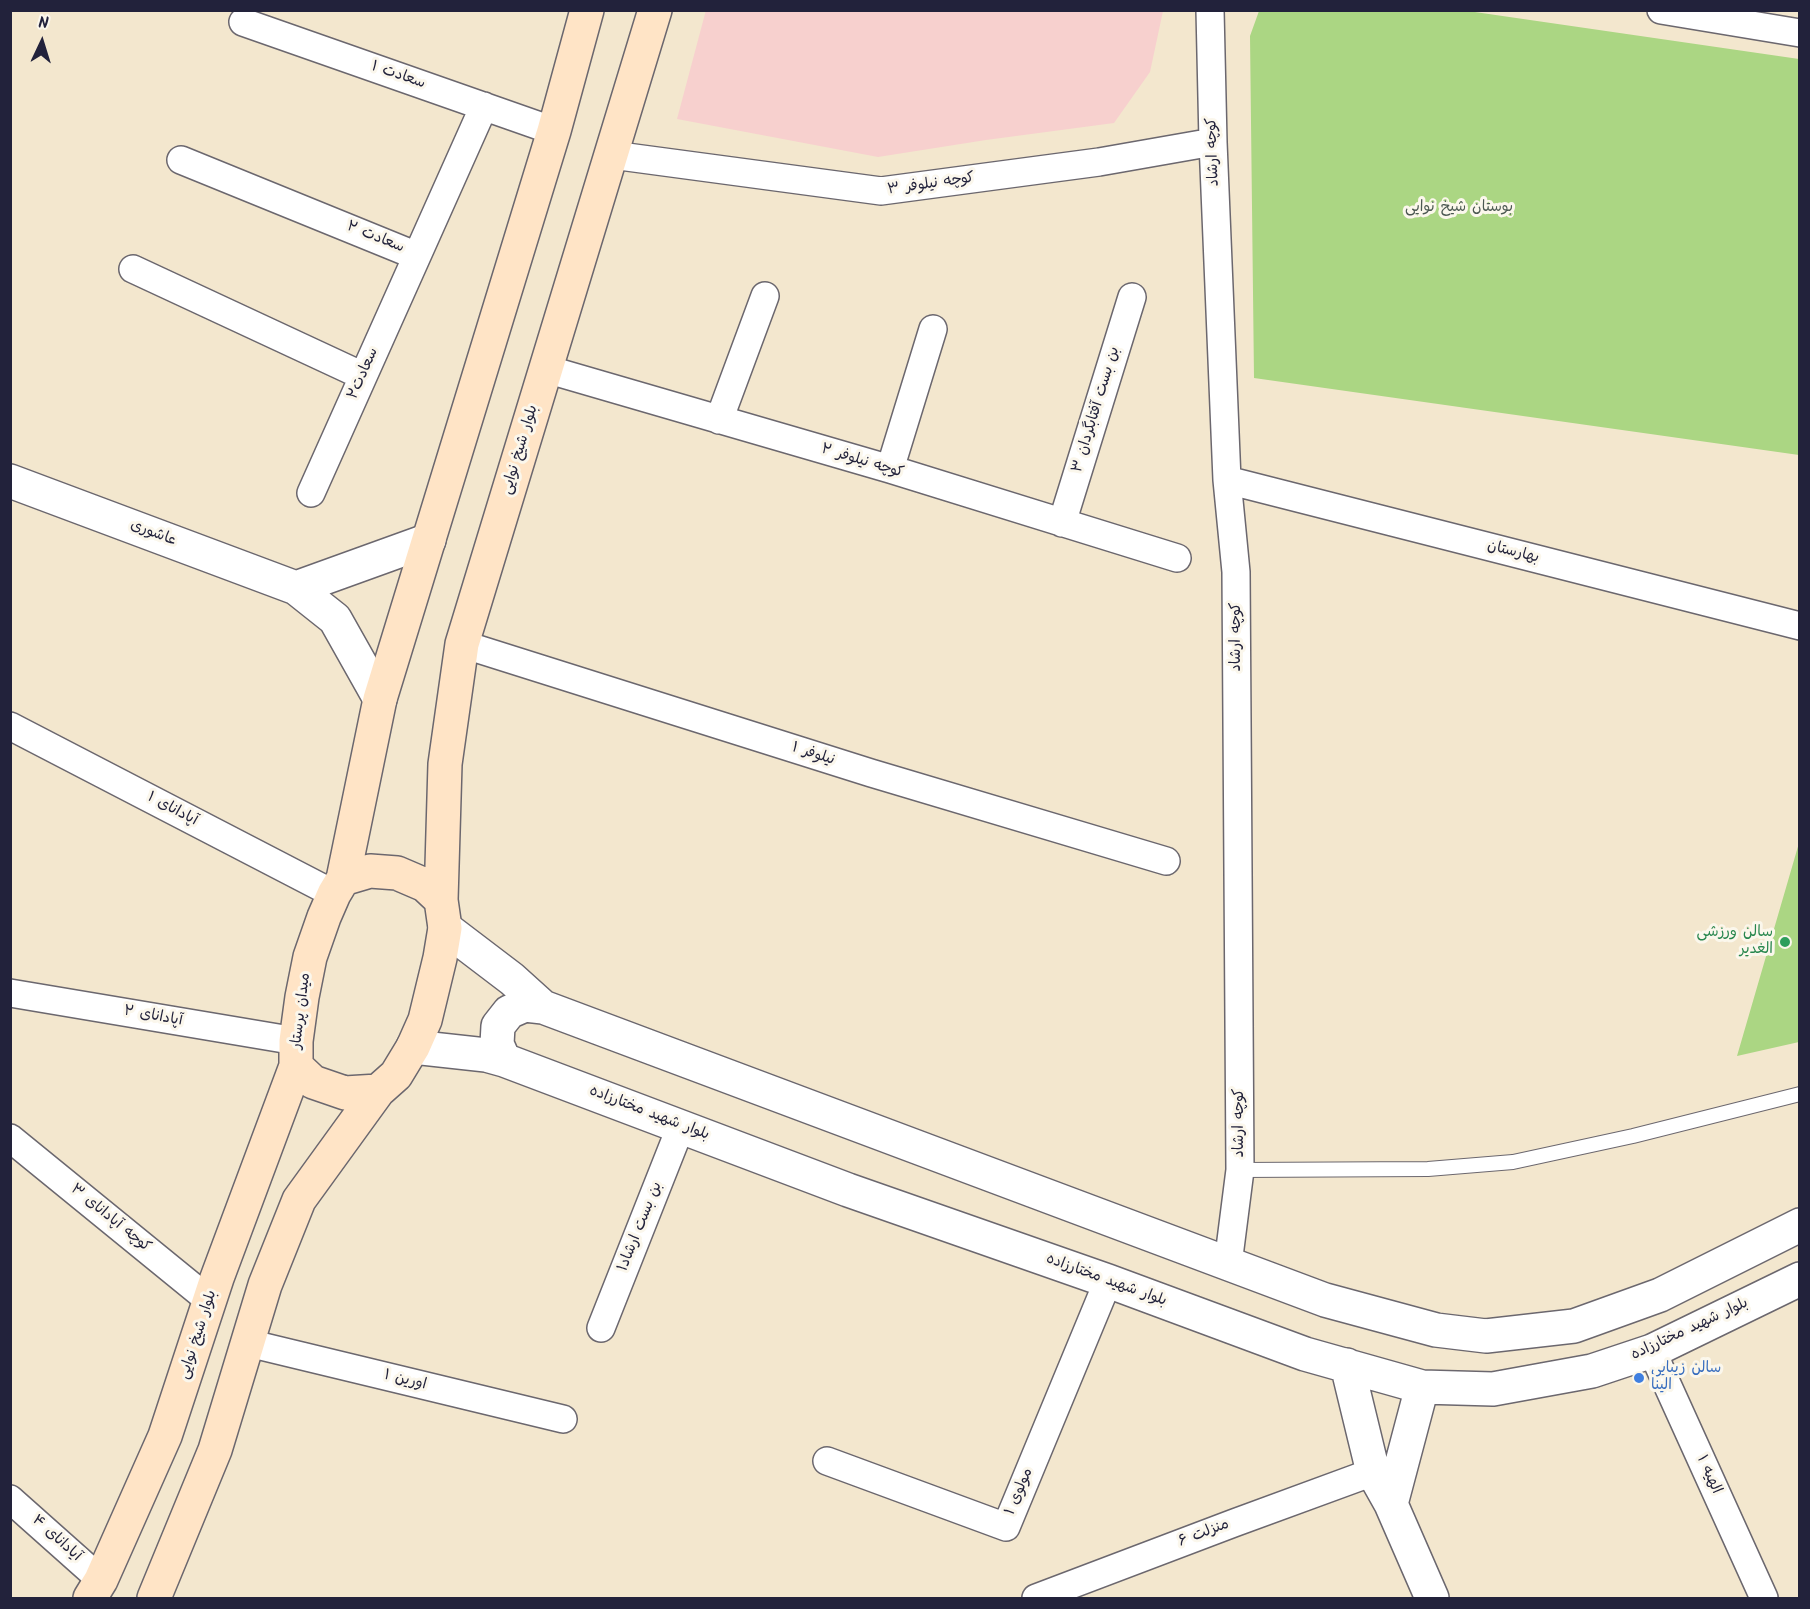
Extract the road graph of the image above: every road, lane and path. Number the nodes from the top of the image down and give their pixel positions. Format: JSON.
{"nodes":[{"id":1,"x":587,"y":10,"type":"edge"},
{"id":2,"x":655,"y":10,"type":"edge"},
{"id":3,"x":1210,"y":10,"type":"edge"},
{"id":4,"x":1661,"y":10,"type":"edge"},
{"id":5,"x":243,"y":22,"type":"dead end"},
{"id":6,"x":1800,"y":33,"type":"edge"},
{"id":7,"x":484,"y":106,"type":"junction"},
{"id":8,"x":554,"y":131,"type":"junction"},
{"id":9,"x":1213,"y":142,"type":"junction"},
{"id":10,"x":612,"y":155,"type":"junction"},
{"id":11,"x":181,"y":160,"type":"dead end"},
{"id":12,"x":417,"y":256,"type":"junction"},
{"id":13,"x":133,"y":269,"type":"dead end"},
{"id":14,"x":765,"y":296,"type":"dead end"},
{"id":15,"x":1132,"y":297,"type":"dead end"},
{"id":16,"x":933,"y":329,"type":"dead end"},
{"id":17,"x":546,"y":369,"type":"junction"},
{"id":18,"x":363,"y":376,"type":"junction"},
{"id":19,"x":719,"y":420,"type":"junction"},
{"id":20,"x":890,"y":470,"type":"junction"},
{"id":21,"x":1227,"y":480,"type":"junction"},
{"id":22,"x":10,"y":481,"type":"edge"},
{"id":23,"x":310,"y":493,"type":"dead end"},
{"id":24,"x":1062,"y":523,"type":"junction"},
{"id":25,"x":429,"y":540,"type":"junction"},
{"id":26,"x":1177,"y":558,"type":"dead end"},
{"id":27,"x":296,"y":588,"type":"junction"},
{"id":28,"x":1800,"y":626,"type":"edge"},
{"id":29,"x":462,"y":644,"type":"junction"},
{"id":30,"x":380,"y":699,"type":"junction"},
{"id":31,"x":10,"y":726,"type":"edge"},
{"id":32,"x":1166,"y":861,"type":"dead end"},
{"id":33,"x":338,"y":887,"type":"junction"},
{"id":34,"x":443,"y":914,"type":"junction"},
{"id":35,"x":10,"y":993,"type":"edge"},
{"id":36,"x":543,"y":1007,"type":"junction"},
{"id":37,"x":413,"y":1047,"type":"junction"},
{"id":38,"x":296,"y":1053,"type":"junction"},
{"id":39,"x":504,"y":1060,"type":"junction"},
{"id":40,"x":378,"y":1091,"type":"junction"},
{"id":41,"x":1800,"y":1094,"type":"edge"},
{"id":42,"x":681,"y":1126,"type":"junction"},
{"id":43,"x":10,"y":1138,"type":"edge"},
{"id":44,"x":1240,"y":1170,"type":"junction"},
{"id":45,"x":1800,"y":1225,"type":"edge"},
{"id":46,"x":1228,"y":1264,"type":"junction"},
{"id":47,"x":1800,"y":1279,"type":"edge"},
{"id":48,"x":1108,"y":1281,"type":"junction"},
{"id":49,"x":210,"y":1301,"type":"junction"},
{"id":50,"x":601,"y":1328,"type":"dead end"},
{"id":51,"x":248,"y":1343,"type":"junction"},
{"id":52,"x":1652,"y":1351,"type":"junction"},
{"id":53,"x":1347,"y":1365,"type":"junction"},
{"id":54,"x":1422,"y":1388,"type":"junction"},
{"id":55,"x":563,"y":1419,"type":"dead end"},
{"id":56,"x":827,"y":1461,"type":"dead end"},
{"id":57,"x":1373,"y":1472,"type":"junction"},
{"id":58,"x":10,"y":1499,"type":"edge"},
{"id":59,"x":1391,"y":1504,"type":"junction"},
{"id":60,"x":95,"y":1589,"type":"edge"},
{"id":61,"x":154,"y":1599,"type":"edge"},
{"id":62,"x":1036,"y":1599,"type":"edge"},
{"id":63,"x":1432,"y":1599,"type":"edge"},
{"id":64,"x":1764,"y":1599,"type":"edge"}],
"edges":[{"from":1,"to":8,"type":"main road"},
{"from":2,"to":10,"type":"main road","name":"بلوار شیخ نوایی"},
{"from":3,"to":9,"type":"street","name":"کوچه ارشاد"},
{"from":4,"to":6,"type":"street"},
{"from":5,"to":7,"type":"street","name":"سعادت ۱"},
{"from":7,"to":8,"type":"street","name":"سعادت ۱"},
{"from":7,"to":12,"type":"street","name":"سعادت ۲"},
{"from":8,"to":25,"type":"main road"},
{"from":9,"to":10,"type":"street","name":"کوچه نیلوفر ۳"},
{"from":9,"to":21,"type":"street","name":"کوچه ارشاد"},
{"from":10,"to":17,"type":"main road","name":"بلوار شیخ نوایی"},
{"from":11,"to":12,"type":"street","name":"سعادت ۲"},
{"from":12,"to":18,"type":"street","name":"سعادت۲"},
{"from":13,"to":18,"type":"street"},
{"from":14,"to":19,"type":"street"},
{"from":15,"to":24,"type":"street","name":"بن بست آفتابگردان ۳"},
{"from":16,"to":20,"type":"street"},
{"from":17,"to":19,"type":"street","name":"کوچه نیلوفر ۲"},
{"from":17,"to":29,"type":"main road","name":"بلوار شیخ نوایی"},
{"from":18,"to":23,"type":"street","name":"سعادت۲"},
{"from":19,"to":20,"type":"street","name":"کوچه نیلوفر ۲"},
{"from":20,"to":24,"type":"street","name":"کوچه نیلوفر ۲"},
{"from":21,"to":28,"type":"street","name":"بهارستان"},
{"from":21,"to":44,"type":"street","name":"کوچه ارشاد"},
{"from":22,"to":27,"type":"street","name":"عاشوری"},
{"from":24,"to":26,"type":"street","name":"کوچه نیلوفر ۲"},
{"from":25,"to":27,"type":"street"},
{"from":25,"to":30,"type":"main road"},
{"from":27,"to":30,"type":"street","name":"عاشوری"},
{"from":29,"to":32,"type":"street","name":"۱ نیلوفر"},
{"from":29,"to":34,"type":"main road","name":"بلوار شیخ نوایی"},
{"from":30,"to":33,"type":"main road"},
{"from":31,"to":33,"type":"street","name":"آپادانای ۱"},
{"from":33,"to":34,"type":"main road"},
{"from":33,"to":38,"type":"main road","name":"میدان پرستار"},
{"from":34,"to":36,"type":"street"},
{"from":34,"to":37,"type":"main road"},
{"from":35,"to":38,"type":"street","name":"آپادانای ۲"},
{"from":36,"to":39,"type":"street"},
{"from":36,"to":46,"type":"street"},
{"from":37,"to":39,"type":"street","name":"بلوار شهید مختارزاده"},
{"from":37,"to":40,"type":"main road"},
{"from":38,"to":40,"type":"main road","name":"میدان پرستار"},
{"from":38,"to":49,"type":"main road","name":"بلوار شیخ نوایی"},
{"from":39,"to":42,"type":"street","name":"بلوار شهید مختارزاده"},
{"from":40,"to":51,"type":"main road"},
{"from":41,"to":44,"type":"lane"},
{"from":42,"to":48,"type":"street","name":"بلوار شهید مختارزاده"},
{"from":42,"to":50,"type":"street","name":"بن بست ارشاد۱"},
{"from":43,"to":49,"type":"street","name":"کوچه آپادانای ۳"},
{"from":44,"to":46,"type":"street","name":"کوچه ارشاد"},
{"from":45,"to":46,"type":"street"},
{"from":47,"to":52,"type":"street","name":"بلوار شهید مختارزاده"},
{"from":48,"to":53,"type":"street","name":"بلوار شهید مختارزاده"},
{"from":48,"to":56,"type":"street","name":"مولوی ۱"},
{"from":49,"to":60,"type":"main road","name":"بلوار شیخ نوایی"},
{"from":51,"to":55,"type":"street","name":"اورین ۱"},
{"from":51,"to":61,"type":"main road"},
{"from":52,"to":54,"type":"street","name":"بلوار شهید مختارزاده"},
{"from":52,"to":64,"type":"street","name":"الهیه ۱"},
{"from":53,"to":54,"type":"street","name":"بلوار شهید مختارزاده"},
{"from":53,"to":57,"type":"street"},
{"from":54,"to":59,"type":"street"},
{"from":57,"to":59,"type":"street"},
{"from":57,"to":62,"type":"street","name":"منزلت ۶"},
{"from":58,"to":60,"type":"street","name":"آیادانای ۴"},
{"from":59,"to":63,"type":"street"}]}
